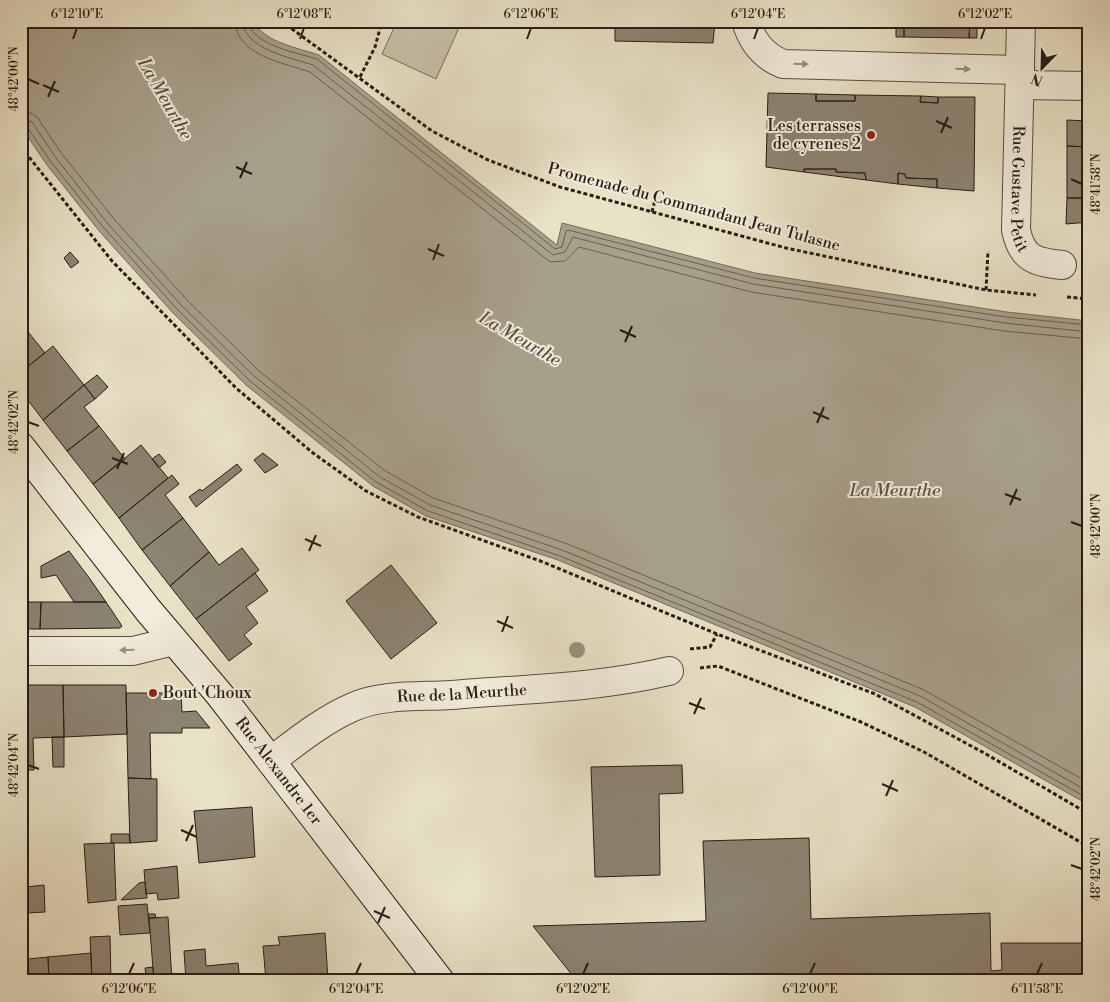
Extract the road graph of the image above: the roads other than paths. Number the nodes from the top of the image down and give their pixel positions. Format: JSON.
{"nodes":[{"id":1,"x":746,"y":21,"type":"edge"},
{"id":2,"x":1021,"y":21,"type":"edge"},
{"id":3,"x":1020,"y":78,"type":"junction"},
{"id":4,"x":1089,"y":86,"type":"edge"},
{"id":5,"x":1062,"y":266,"type":"dead end"},
{"id":6,"x":21,"y":447,"type":"edge"},
{"id":7,"x":174,"y":641,"type":"junction"},
{"id":8,"x":21,"y":651,"type":"edge"},
{"id":9,"x":669,"y":671,"type":"road end"},
{"id":10,"x":271,"y":761,"type":"junction"},
{"id":11,"x":440,"y":981,"type":"edge"}],
"edges":[{"from":1,"to":3,"type":"street","one_way":true},
{"from":2,"to":3,"type":"street","name":"Rue Gustave Petit"},
{"from":3,"to":4,"type":"street"},
{"from":3,"to":5,"type":"street","name":"Rue Gustave Petit"},
{"from":6,"to":7,"type":"street","name":"Rue Alexandre 1er"},
{"from":7,"to":8,"type":"street","one_way":true},
{"from":7,"to":10,"type":"street","name":"Rue Alexandre 1er"},
{"from":9,"to":10,"type":"street","name":"Rue de la Meurthe"},
{"from":10,"to":11,"type":"street","name":"Rue Alexandre 1er"}]}
